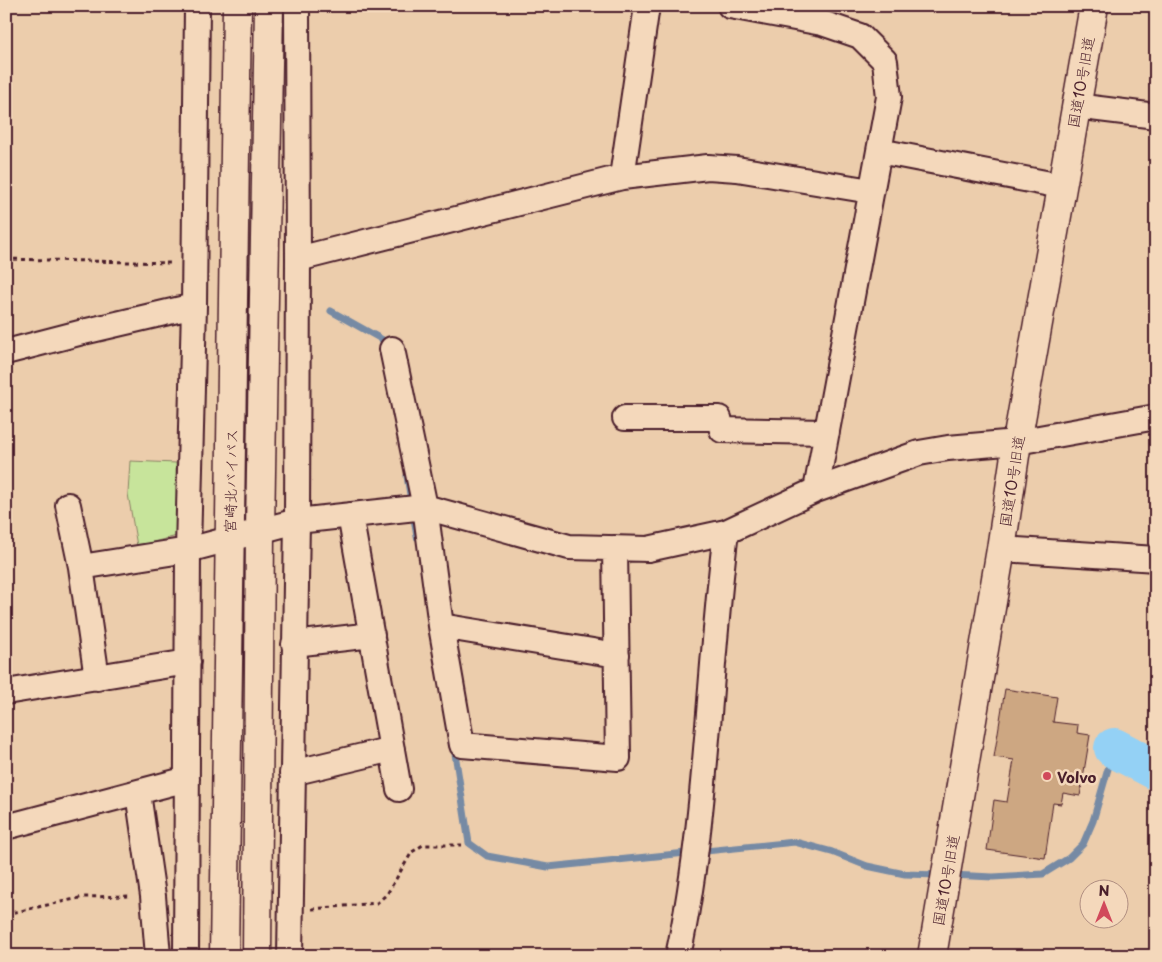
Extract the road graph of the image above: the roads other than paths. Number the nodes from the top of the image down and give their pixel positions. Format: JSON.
{"nodes":[{"id":1,"x":197,"y":6,"type":"edge"},
{"id":2,"x":237,"y":6,"type":"edge"},
{"id":3,"x":269,"y":6,"type":"edge"},
{"id":4,"x":297,"y":6,"type":"edge"},
{"id":5,"x":647,"y":6,"type":"edge"},
{"id":6,"x":730,"y":6,"type":"edge"},
{"id":7,"x":1094,"y":6,"type":"edge"},
{"id":8,"x":1075,"y":106,"type":"junction"},
{"id":9,"x":1156,"y":116,"type":"edge"},
{"id":10,"x":879,"y":151,"type":"junction"},
{"id":11,"x":622,"y":177,"type":"junction"},
{"id":12,"x":1061,"y":186,"type":"junction"},
{"id":13,"x":872,"y":191,"type":"junction"},
{"id":14,"x":298,"y":259,"type":"junction"},
{"id":15,"x":194,"y":306,"type":"junction"},
{"id":16,"x":392,"y":349,"type":"dead end"},
{"id":17,"x":6,"y":352,"type":"edge"},
{"id":18,"x":1156,"y":417,"type":"edge"},
{"id":19,"x":625,"y":418,"type":"dead end"},
{"id":20,"x":827,"y":432,"type":"junction"},
{"id":21,"x":1017,"y":442,"type":"junction"},
{"id":22,"x":816,"y":490,"type":"junction"},
{"id":23,"x":68,"y":505,"type":"dead end"},
{"id":24,"x":416,"y":508,"type":"junction"},
{"id":25,"x":350,"y":515,"type":"junction"},
{"id":26,"x":297,"y":521,"type":"junction"},
{"id":27,"x":260,"y":530,"type":"junction"},
{"id":28,"x":726,"y":532,"type":"junction"},
{"id":29,"x":229,"y":539,"type":"junction"},
{"id":30,"x":615,"y":548,"type":"junction"},
{"id":31,"x":188,"y":550,"type":"junction"},
{"id":32,"x":1000,"y":550,"type":"junction"},
{"id":33,"x":1156,"y":559,"type":"edge"},
{"id":34,"x":81,"y":567,"type":"junction"},
{"id":35,"x":441,"y":626,"type":"junction"},
{"id":36,"x":372,"y":635,"type":"junction"},
{"id":37,"x":294,"y":644,"type":"junction"},
{"id":38,"x":616,"y":655,"type":"junction"},
{"id":39,"x":188,"y":662,"type":"junction"},
{"id":40,"x":97,"y":678,"type":"junction"},
{"id":41,"x":6,"y":692,"type":"edge"},
{"id":42,"x":392,"y":749,"type":"junction"},
{"id":43,"x":292,"y":773,"type":"junction"},
{"id":44,"x":187,"y":779,"type":"junction"},
{"id":45,"x":399,"y":789,"type":"dead end"},
{"id":46,"x":138,"y":793,"type":"junction"},
{"id":47,"x":6,"y":827,"type":"edge"},
{"id":48,"x":158,"y":956,"type":"edge"},
{"id":49,"x":186,"y":956,"type":"edge"},
{"id":50,"x":224,"y":956,"type":"edge"},
{"id":51,"x":257,"y":956,"type":"edge"},
{"id":52,"x":290,"y":956,"type":"edge"},
{"id":53,"x":678,"y":956,"type":"edge"},
{"id":54,"x":932,"y":956,"type":"edge"}],
"edges":[{"from":1,"to":15,"type":"street"},
{"from":2,"to":29,"type":"main road","name":"宮崎北バイパス"},
{"from":3,"to":27,"type":"main road","name":"宮崎北バイパス"},
{"from":4,"to":14,"type":"street"},
{"from":5,"to":11,"type":"street"},
{"from":6,"to":10,"type":"street"},
{"from":7,"to":8,"type":"main road","name":"国道10号旧道"},
{"from":8,"to":9,"type":"street"},
{"from":8,"to":12,"type":"main road","name":"国道10号旧道"},
{"from":10,"to":12,"type":"street"},
{"from":10,"to":13,"type":"street"},
{"from":11,"to":13,"type":"street"},
{"from":11,"to":14,"type":"street"},
{"from":12,"to":21,"type":"main road","name":"国道10号旧道"},
{"from":13,"to":20,"type":"street"},
{"from":14,"to":26,"type":"street"},
{"from":15,"to":17,"type":"street"},
{"from":15,"to":31,"type":"street"},
{"from":16,"to":24,"type":"street"},
{"from":18,"to":21,"type":"street"},
{"from":19,"to":20,"type":"street"},
{"from":20,"to":22,"type":"street"},
{"from":21,"to":22,"type":"street"},
{"from":21,"to":32,"type":"main road","name":"国道10号旧道"},
{"from":22,"to":28,"type":"street"},
{"from":23,"to":34,"type":"street"},
{"from":24,"to":25,"type":"street"},
{"from":24,"to":30,"type":"street"},
{"from":24,"to":35,"type":"street"},
{"from":25,"to":26,"type":"street"},
{"from":25,"to":36,"type":"street"},
{"from":26,"to":27,"type":"street"},
{"from":26,"to":37,"type":"street"},
{"from":27,"to":29,"type":"street"},
{"from":27,"to":51,"type":"main road","name":"宮崎北バイパス"},
{"from":28,"to":30,"type":"street"},
{"from":28,"to":53,"type":"street"},
{"from":29,"to":31,"type":"street"},
{"from":29,"to":50,"type":"main road","name":"宮崎北バイパス"},
{"from":30,"to":38,"type":"street"},
{"from":31,"to":34,"type":"street"},
{"from":31,"to":39,"type":"street"},
{"from":32,"to":33,"type":"street"},
{"from":32,"to":54,"type":"main road","name":"国道10号旧道"},
{"from":34,"to":40,"type":"street"},
{"from":35,"to":38,"type":"street"},
{"from":35,"to":38,"type":"street"},
{"from":36,"to":37,"type":"street"},
{"from":36,"to":42,"type":"street"},
{"from":37,"to":43,"type":"street"},
{"from":39,"to":40,"type":"street"},
{"from":39,"to":44,"type":"street"},
{"from":40,"to":41,"type":"street"},
{"from":42,"to":43,"type":"street"},
{"from":42,"to":45,"type":"street"},
{"from":43,"to":52,"type":"street"},
{"from":44,"to":46,"type":"street"},
{"from":44,"to":49,"type":"street"},
{"from":46,"to":47,"type":"street"},
{"from":46,"to":48,"type":"street"}]}
